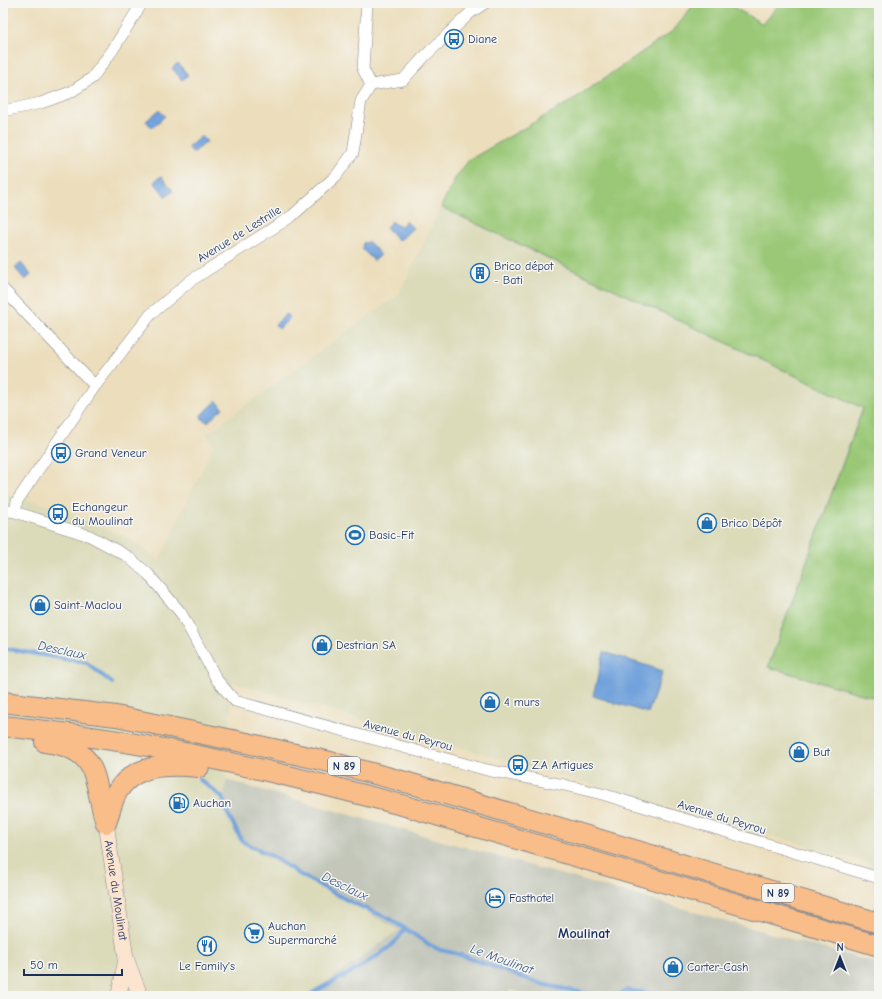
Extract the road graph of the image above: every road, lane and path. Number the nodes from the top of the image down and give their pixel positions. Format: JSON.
{"nodes":[{"id":1,"x":142,"y":3,"type":"edge"},
{"id":2,"x":366,"y":3,"type":"edge"},
{"id":3,"x":486,"y":3,"type":"edge"},
{"id":4,"x":371,"y":85,"type":"junction"},
{"id":5,"x":3,"y":111,"type":"edge"},
{"id":6,"x":3,"y":289,"type":"edge"},
{"id":7,"x":95,"y":386,"type":"junction"},
{"id":8,"x":3,"y":510,"type":"edge"},
{"id":9,"x":15,"y":512,"type":"junction"},
{"id":10,"x":3,"y":692,"type":"edge"},
{"id":11,"x":3,"y":702,"type":"edge"},
{"id":12,"x":3,"y":726,"type":"edge"},
{"id":13,"x":3,"y":737,"type":"edge"},
{"id":14,"x":247,"y":743,"type":"junction"},
{"id":15,"x":265,"y":771,"type":"junction"},
{"id":16,"x":106,"y":823,"type":"junction"},
{"id":17,"x":879,"y":878,"type":"edge"},
{"id":18,"x":879,"y":923,"type":"edge"},
{"id":19,"x":879,"y":946,"type":"edge"},
{"id":20,"x":126,"y":958,"type":"junction"},
{"id":21,"x":143,"y":993,"type":"edge"},
{"id":22,"x":118,"y":995,"type":"edge"}],
"edges":[{"from":1,"to":5,"type":"street"},
{"from":2,"to":4,"type":"street"},
{"from":3,"to":4,"type":"street"},
{"from":4,"to":7,"type":"street","name":"Avenue de Lestrille"},
{"from":6,"to":7,"type":"street"},
{"from":7,"to":9,"type":"street","name":"Avenue de Lestrille"},
{"from":8,"to":9,"type":"street","name":"Avenue du Peyrou"},
{"from":9,"to":17,"type":"street","name":"Avenue du Peyrou"},
{"from":10,"to":14,"type":"highway"},
{"from":11,"to":14,"type":"highway","number":"N 89"},
{"from":12,"to":15,"type":"highway","number":"N 89"},
{"from":13,"to":16,"type":"highway"},
{"from":14,"to":18,"type":"highway","number":"N 89"},
{"from":15,"to":16,"type":"highway"},
{"from":15,"to":19,"type":"highway","number":"N 89"},
{"from":16,"to":20,"type":"street","name":"Avenue du Moulinat"},
{"from":20,"to":21,"type":"street","name":"Avenue du Moulinat"},
{"from":20,"to":22,"type":"street","name":"Avenue du Moulinat"},
{"from":21,"to":22,"type":"street"}]}
